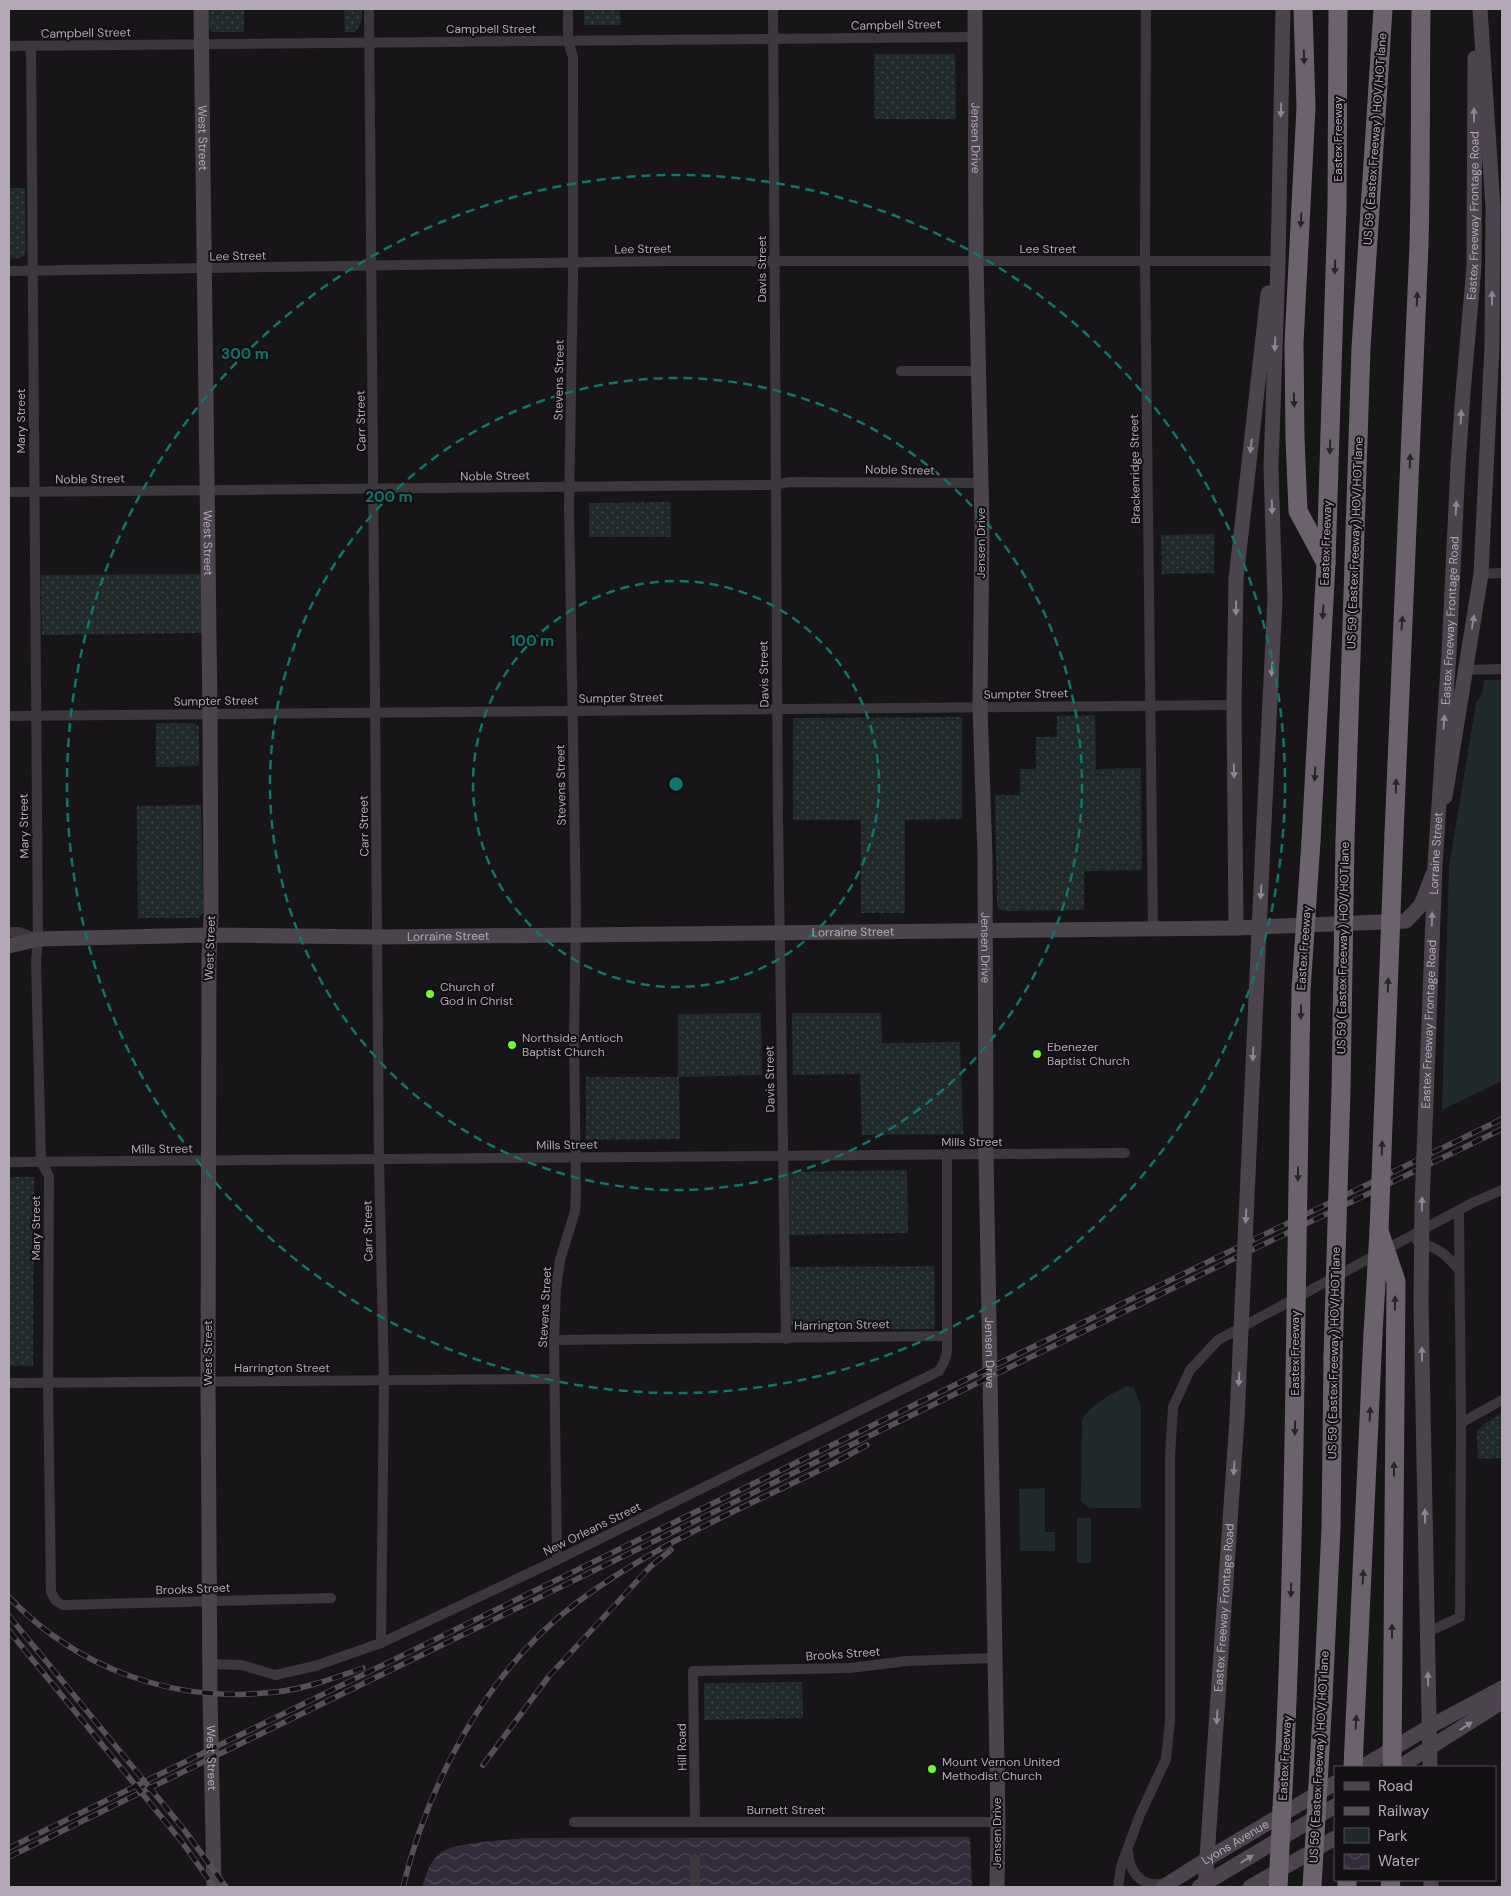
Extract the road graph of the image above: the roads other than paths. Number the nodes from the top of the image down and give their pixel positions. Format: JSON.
{"nodes":[{"id":1,"x":201,"y":9,"type":"edge"},
{"id":2,"x":369,"y":9,"type":"edge"},
{"id":3,"x":568,"y":9,"type":"edge"},
{"id":4,"x":773,"y":9,"type":"edge"},
{"id":5,"x":975,"y":9,"type":"edge"},
{"id":6,"x":1146,"y":9,"type":"edge"},
{"id":7,"x":1283,"y":9,"type":"edge"},
{"id":8,"x":1303,"y":9,"type":"edge"},
{"id":9,"x":1338,"y":9,"type":"edge"},
{"id":10,"x":1383,"y":9,"type":"edge"},
{"id":11,"x":1421,"y":9,"type":"edge"},
{"id":12,"x":1478,"y":9,"type":"edge"},
{"id":13,"x":974,"y":37,"type":"junction"},
{"id":14,"x":773,"y":39,"type":"junction"},
{"id":15,"x":568,"y":41,"type":"junction"},
{"id":16,"x":370,"y":43,"type":"junction"},
{"id":17,"x":201,"y":44,"type":"junction"},
{"id":18,"x":9,"y":46,"type":"edge"},
{"id":19,"x":31,"y":46,"type":"junction"},
{"id":20,"x":1498,"y":208,"type":"edge"},
{"id":21,"x":976,"y":260,"type":"junction"},
{"id":22,"x":1278,"y":260,"type":"junction"},
{"id":23,"x":1145,"y":261,"type":"junction"},
{"id":24,"x":775,"y":262,"type":"junction"},
{"id":25,"x":573,"y":263,"type":"junction"},
{"id":26,"x":372,"y":266,"type":"junction"},
{"id":27,"x":203,"y":269,"type":"junction"},
{"id":28,"x":9,"y":271,"type":"edge"},
{"id":29,"x":32,"y":271,"type":"junction"},
{"id":30,"x":1497,"y":346,"type":"edge"},
{"id":31,"x":902,"y":371,"type":"dead end"},
{"id":32,"x":977,"y":371,"type":"junction"},
{"id":33,"x":980,"y":483,"type":"junction"},
{"id":34,"x":776,"y":485,"type":"junction"},
{"id":35,"x":569,"y":488,"type":"junction"},
{"id":36,"x":374,"y":490,"type":"junction"},
{"id":37,"x":206,"y":491,"type":"junction"},
{"id":38,"x":9,"y":492,"type":"edge"},
{"id":39,"x":34,"y":492,"type":"junction"},
{"id":40,"x":1326,"y":563,"type":"junction"},
{"id":41,"x":1502,"y":573,"type":"edge"},
{"id":42,"x":1481,"y":574,"type":"junction"},
{"id":43,"x":1502,"y":669,"type":"edge"},
{"id":44,"x":1466,"y":670,"type":"junction"},
{"id":45,"x":1151,"y":705,"type":"junction"},
{"id":46,"x":1234,"y":705,"type":"junction"},
{"id":47,"x":980,"y":707,"type":"junction"},
{"id":48,"x":777,"y":708,"type":"junction"},
{"id":49,"x":572,"y":711,"type":"junction"},
{"id":50,"x":376,"y":712,"type":"junction"},
{"id":51,"x":210,"y":714,"type":"junction"},
{"id":52,"x":9,"y":716,"type":"edge"},
{"id":53,"x":35,"y":716,"type":"junction"},
{"id":54,"x":1153,"y":928,"type":"junction"},
{"id":55,"x":1236,"y":928,"type":"junction"},
{"id":56,"x":986,"y":930,"type":"junction"},
{"id":57,"x":9,"y":932,"type":"edge"},
{"id":58,"x":779,"y":932,"type":"junction"},
{"id":59,"x":576,"y":934,"type":"junction"},
{"id":60,"x":210,"y":935,"type":"junction"},
{"id":61,"x":378,"y":936,"type":"junction"},
{"id":62,"x":38,"y":940,"type":"junction"},
{"id":63,"x":9,"y":946,"type":"edge"},
{"id":64,"x":1125,"y":1153,"type":"dead end"},
{"id":65,"x":947,"y":1154,"type":"junction"},
{"id":66,"x":986,"y":1154,"type":"junction"},
{"id":67,"x":784,"y":1156,"type":"junction"},
{"id":68,"x":575,"y":1157,"type":"junction"},
{"id":69,"x":379,"y":1159,"type":"junction"},
{"id":70,"x":208,"y":1161,"type":"junction"},
{"id":71,"x":9,"y":1162,"type":"edge"},
{"id":72,"x":41,"y":1162,"type":"junction"},
{"id":73,"x":1502,"y":1190,"type":"edge"},
{"id":74,"x":1458,"y":1212,"type":"junction"},
{"id":75,"x":1379,"y":1231,"type":"junction"},
{"id":76,"x":1409,"y":1239,"type":"junction"},
{"id":77,"x":1458,"y":1270,"type":"junction"},
{"id":78,"x":947,"y":1336,"type":"junction"},
{"id":79,"x":786,"y":1338,"type":"junction"},
{"id":80,"x":554,"y":1340,"type":"junction"},
{"id":81,"x":555,"y":1378,"type":"junction"},
{"id":82,"x":384,"y":1380,"type":"junction"},
{"id":83,"x":208,"y":1382,"type":"junction"},
{"id":84,"x":9,"y":1383,"type":"edge"},
{"id":85,"x":48,"y":1383,"type":"junction"},
{"id":86,"x":1502,"y":1400,"type":"edge"},
{"id":87,"x":1461,"y":1423,"type":"junction"},
{"id":88,"x":558,"y":1560,"type":"junction"},
{"id":89,"x":331,"y":1598,"type":"dead end"},
{"id":90,"x":209,"y":1601,"type":"junction"},
{"id":91,"x":56,"y":1602,"type":"joint"},
{"id":92,"x":1426,"y":1633,"type":"junction"},
{"id":93,"x":381,"y":1643,"type":"junction"},
{"id":94,"x":994,"y":1658,"type":"junction"},
{"id":95,"x":210,"y":1664,"type":"junction"},
{"id":96,"x":693,"y":1671,"type":"joint"},
{"id":97,"x":1502,"y":1688,"type":"edge"},
{"id":98,"x":1502,"y":1702,"type":"edge"},
{"id":99,"x":1429,"y":1728,"type":"junction"},
{"id":100,"x":1430,"y":1749,"type":"junction"},
{"id":101,"x":1353,"y":1766,"type":"edge"},
{"id":102,"x":1364,"y":1766,"type":"edge"},
{"id":103,"x":1392,"y":1766,"type":"edge"},
{"id":104,"x":1402,"y":1766,"type":"edge"},
{"id":105,"x":1430,"y":1766,"type":"edge"},
{"id":106,"x":1334,"y":1784,"type":"edge"},
{"id":107,"x":1334,"y":1807,"type":"edge"},
{"id":108,"x":574,"y":1822,"type":"dead end"},
{"id":109,"x":695,"y":1822,"type":"junction"},
{"id":110,"x":998,"y":1822,"type":"junction"},
{"id":111,"x":1334,"y":1839,"type":"edge"},
{"id":112,"x":1128,"y":1851,"type":"junction"},
{"id":113,"x":695,"y":1859,"type":"dead end"},
{"id":114,"x":1207,"y":1859,"type":"junction"},
{"id":115,"x":1168,"y":1884,"type":"edge"},
{"id":116,"x":1203,"y":1886,"type":"edge"},
{"id":117,"x":214,"y":1887,"type":"edge"},
{"id":118,"x":695,"y":1887,"type":"edge"},
{"id":119,"x":997,"y":1887,"type":"edge"},
{"id":120,"x":1118,"y":1887,"type":"edge"},
{"id":121,"x":1250,"y":1887,"type":"edge"},
{"id":122,"x":1278,"y":1887,"type":"edge"},
{"id":123,"x":1312,"y":1887,"type":"edge"}],
"edges":[{"from":1,"to":17,"type":"main road","name":"West Street"},
{"from":2,"to":16,"type":"street","name":"Carr Street"},
{"from":3,"to":15,"type":"street","name":"Stevens Street"},
{"from":4,"to":14,"type":"street","name":"Davis Street"},
{"from":5,"to":13,"type":"main road","name":"Jensen Drive"},
{"from":6,"to":23,"type":"street","name":"Brackenridge Street"},
{"from":7,"to":22,"type":"main road","name":"Eastex Freeway Frontage Road","one_way":true},
{"from":8,"to":40,"type":"highway","one_way":true},
{"from":9,"to":40,"type":"highway","name":"Eastex Freeway","one_way":true},
{"from":10,"to":123,"type":"highway","name":"US 59 (Eastex Freeway) HOV/HOT lane","bridge":true},
{"from":75,"to":11,"type":"highway","one_way":true,"bridge":true},
{"from":12,"to":20,"type":"main road","name":"Lorraine Street"},
{"from":92,"to":12,"type":"main road","name":"Eastex Freeway Frontage Road","one_way":true,"bridge":true},
{"from":13,"to":14,"type":"street","name":"Campbell Street"},
{"from":13,"to":21,"type":"main road","name":"Jensen Drive"},
{"from":14,"to":15,"type":"street","name":"Campbell Street"},
{"from":14,"to":24,"type":"street","name":"Davis Street"},
{"from":15,"to":16,"type":"street","name":"Campbell Street"},
{"from":15,"to":25,"type":"street","name":"Stevens Street"},
{"from":16,"to":17,"type":"street","name":"Campbell Street"},
{"from":16,"to":26,"type":"street","name":"Carr Street"},
{"from":17,"to":19,"type":"street","name":"Campbell Street"},
{"from":17,"to":27,"type":"main road","name":"West Street"},
{"from":18,"to":19,"type":"street","name":"Campbell Street"},
{"from":19,"to":29,"type":"street","name":"Mary Street"},
{"from":30,"to":20,"type":"main road","name":"Lorraine Street","one_way":true},
{"from":21,"to":23,"type":"street","name":"Lee Street"},
{"from":21,"to":24,"type":"street","name":"Lee Street"},
{"from":21,"to":32,"type":"main road","name":"Jensen Drive"},
{"from":22,"to":23,"type":"street","name":"Lee Street"},
{"from":22,"to":46,"type":"main road","one_way":true},
{"from":22,"to":114,"type":"main road","name":"Eastex Freeway Frontage Road","one_way":true,"bridge":true},
{"from":23,"to":45,"type":"street","name":"Brackenridge Street"},
{"from":24,"to":25,"type":"street","name":"Lee Street"},
{"from":24,"to":34,"type":"street","name":"Davis Street"},
{"from":25,"to":26,"type":"street","name":"Lee Street"},
{"from":25,"to":35,"type":"street","name":"Stevens Street"},
{"from":26,"to":27,"type":"street","name":"Lee Street"},
{"from":26,"to":36,"type":"street","name":"Carr Street"},
{"from":27,"to":29,"type":"street","name":"Lee Street"},
{"from":27,"to":37,"type":"main road","name":"West Street"},
{"from":28,"to":29,"type":"street","name":"Lee Street"},
{"from":29,"to":39,"type":"street","name":"Mary Street"},
{"from":30,"to":42,"type":"main road","name":"Lorraine Street"},
{"from":31,"to":32,"type":"street"},
{"from":32,"to":33,"type":"main road","name":"Jensen Drive"},
{"from":33,"to":34,"type":"street","name":"Noble Street"},
{"from":33,"to":47,"type":"main road","name":"Jensen Drive"},
{"from":34,"to":35,"type":"street","name":"Noble Street"},
{"from":34,"to":48,"type":"street","name":"Davis Street"},
{"from":35,"to":36,"type":"street","name":"Noble Street"},
{"from":35,"to":49,"type":"street","name":"Stevens Street"},
{"from":36,"to":37,"type":"street","name":"Noble Street"},
{"from":36,"to":50,"type":"street","name":"Carr Street"},
{"from":37,"to":39,"type":"street","name":"Noble Street"},
{"from":37,"to":51,"type":"main road","name":"West Street"},
{"from":38,"to":39,"type":"street","name":"Noble Street"},
{"from":39,"to":53,"type":"street","name":"Mary Street"},
{"from":40,"to":122,"type":"highway","name":"Eastex Freeway","one_way":true,"bridge":true},
{"from":41,"to":42,"type":"street"},
{"from":44,"to":42,"type":"main road","name":"Lorraine Street","one_way":true},
{"from":43,"to":44,"type":"street"},
{"from":44,"to":55,"type":"main road","name":"Lorraine Street"},
{"from":45,"to":46,"type":"street","name":"Sumpter Street"},
{"from":45,"to":47,"type":"street","name":"Sumpter Street"},
{"from":45,"to":54,"type":"street","name":"Brackenridge Street"},
{"from":46,"to":55,"type":"main road","one_way":true},
{"from":47,"to":48,"type":"street","name":"Sumpter Street"},
{"from":47,"to":56,"type":"main road","name":"Jensen Drive"},
{"from":48,"to":49,"type":"street","name":"Sumpter Street"},
{"from":48,"to":58,"type":"street","name":"Davis Street"},
{"from":49,"to":50,"type":"street","name":"Sumpter Street"},
{"from":49,"to":59,"type":"street","name":"Stevens Street"},
{"from":50,"to":51,"type":"street","name":"Sumpter Street"},
{"from":50,"to":61,"type":"street","name":"Carr Street"},
{"from":51,"to":53,"type":"street","name":"Sumpter Street"},
{"from":51,"to":60,"type":"main road","name":"West Street"},
{"from":52,"to":53,"type":"street","name":"Sumpter Street"},
{"from":53,"to":62,"type":"street","name":"Mary Street"},
{"from":54,"to":55,"type":"main road","name":"Lorraine Street"},
{"from":54,"to":56,"type":"main road","name":"Lorraine Street"},
{"from":56,"to":58,"type":"main road","name":"Lorraine Street"},
{"from":56,"to":66,"type":"main road","name":"Jensen Drive"},
{"from":57,"to":62,"type":"street","name":"Lorraine Street"},
{"from":58,"to":59,"type":"main road","name":"Lorraine Street"},
{"from":58,"to":67,"type":"street","name":"Davis Street"},
{"from":59,"to":61,"type":"main road","name":"Lorraine Street"},
{"from":59,"to":68,"type":"street","name":"Stevens Street"},
{"from":60,"to":61,"type":"main road","name":"Lorraine Street"},
{"from":60,"to":62,"type":"main road","name":"Lorraine Street"},
{"from":60,"to":70,"type":"main road","name":"West Street"},
{"from":61,"to":69,"type":"street","name":"Carr Street"},
{"from":62,"to":63,"type":"main road","name":"Lorraine Street"},
{"from":62,"to":72,"type":"street","name":"Mary Street"},
{"from":64,"to":66,"type":"street","name":"Mills Street"},
{"from":65,"to":66,"type":"street","name":"Mills Street"},
{"from":65,"to":67,"type":"street","name":"Mills Street"},
{"from":65,"to":78,"type":"street"},
{"from":66,"to":94,"type":"main road","name":"Jensen Drive"},
{"from":67,"to":68,"type":"street","name":"Mills Street"},
{"from":67,"to":79,"type":"street","name":"Davis Street"},
{"from":68,"to":69,"type":"street","name":"Mills Street"},
{"from":68,"to":80,"type":"street","name":"Stevens Street"},
{"from":69,"to":70,"type":"street","name":"Mills Street"},
{"from":69,"to":82,"type":"street","name":"Carr Street"},
{"from":70,"to":72,"type":"street","name":"Mills Street"},
{"from":70,"to":83,"type":"main road","name":"West Street"},
{"from":71,"to":72,"type":"street","name":"Mills Street"},
{"from":72,"to":85,"type":"street","name":"Mary Street"},
{"from":73,"to":74,"type":"street"},
{"from":74,"to":76,"type":"street"},
{"from":74,"to":77,"type":"street"},
{"from":101,"to":75,"type":"highway","one_way":true,"bridge":true},
{"from":103,"to":75,"type":"highway","one_way":true,"bridge":true},
{"from":76,"to":77,"type":"street"},
{"from":76,"to":112,"type":"street"},
{"from":77,"to":87,"type":"street"},
{"from":78,"to":79,"type":"street","name":"Harrington Street"},
{"from":78,"to":88,"type":"street","name":"New Orleans Street"},
{"from":79,"to":80,"type":"street","name":"Harrington Street"},
{"from":80,"to":81,"type":"street","name":"Stevens Street"},
{"from":81,"to":82,"type":"street","name":"Harrington Street"},
{"from":81,"to":88,"type":"street","name":"Stevens Street"},
{"from":82,"to":83,"type":"street","name":"Harrington Street"},
{"from":82,"to":93,"type":"street","name":"Carr Street"},
{"from":83,"to":85,"type":"street","name":"Harrington Street"},
{"from":83,"to":90,"type":"main road","name":"West Street"},
{"from":84,"to":85,"type":"street","name":"Harrington Street"},
{"from":85,"to":91,"type":"street","name":"Mary Street"},
{"from":86,"to":87,"type":"street"},
{"from":87,"to":92,"type":"street"},
{"from":88,"to":93,"type":"street","name":"New Orleans Street"},
{"from":89,"to":90,"type":"street","name":"Brooks Street"},
{"from":90,"to":91,"type":"street","name":"Brooks Street"},
{"from":90,"to":95,"type":"main road","name":"West Street"},
{"from":99,"to":92,"type":"main road","name":"Eastex Freeway Frontage Road","one_way":true},
{"from":93,"to":95,"type":"street","name":"New Orleans Street"},
{"from":94,"to":96,"type":"street","name":"Brooks Street"},
{"from":94,"to":110,"type":"main road","name":"Jensen Drive"},
{"from":95,"to":117,"type":"main road","name":"West Street"},
{"from":96,"to":109,"type":"street","name":"Hill Road"},
{"from":97,"to":99,"type":"main road"},
{"from":100,"to":98,"type":"main road","one_way":true},
{"from":99,"to":100,"type":"main road","name":"Eastex Freeway Frontage Road"},
{"from":99,"to":102,"type":"main road"},
{"from":100,"to":104,"type":"main road"},
{"from":100,"to":105,"type":"main road","name":"Eastex Freeway Frontage Road"},
{"from":106,"to":114,"type":"main road","name":"Lyons Avenue"},
{"from":116,"to":107,"type":"main road","name":"Lyons Avenue","one_way":true},
{"from":108,"to":109,"type":"street","name":"Burnett Street"},
{"from":109,"to":110,"type":"street","name":"Burnett Street"},
{"from":110,"to":119,"type":"main road","name":"Jensen Drive"},
{"from":111,"to":121,"type":"main road"},
{"from":112,"to":115,"type":"street"},
{"from":112,"to":120,"type":"street"},
{"from":113,"to":118,"type":"street"},
{"from":114,"to":115,"type":"main road","name":"Lyons Avenue"},
{"from":114,"to":116,"type":"main road","name":"Eastex Freeway Frontage Road"}]}
